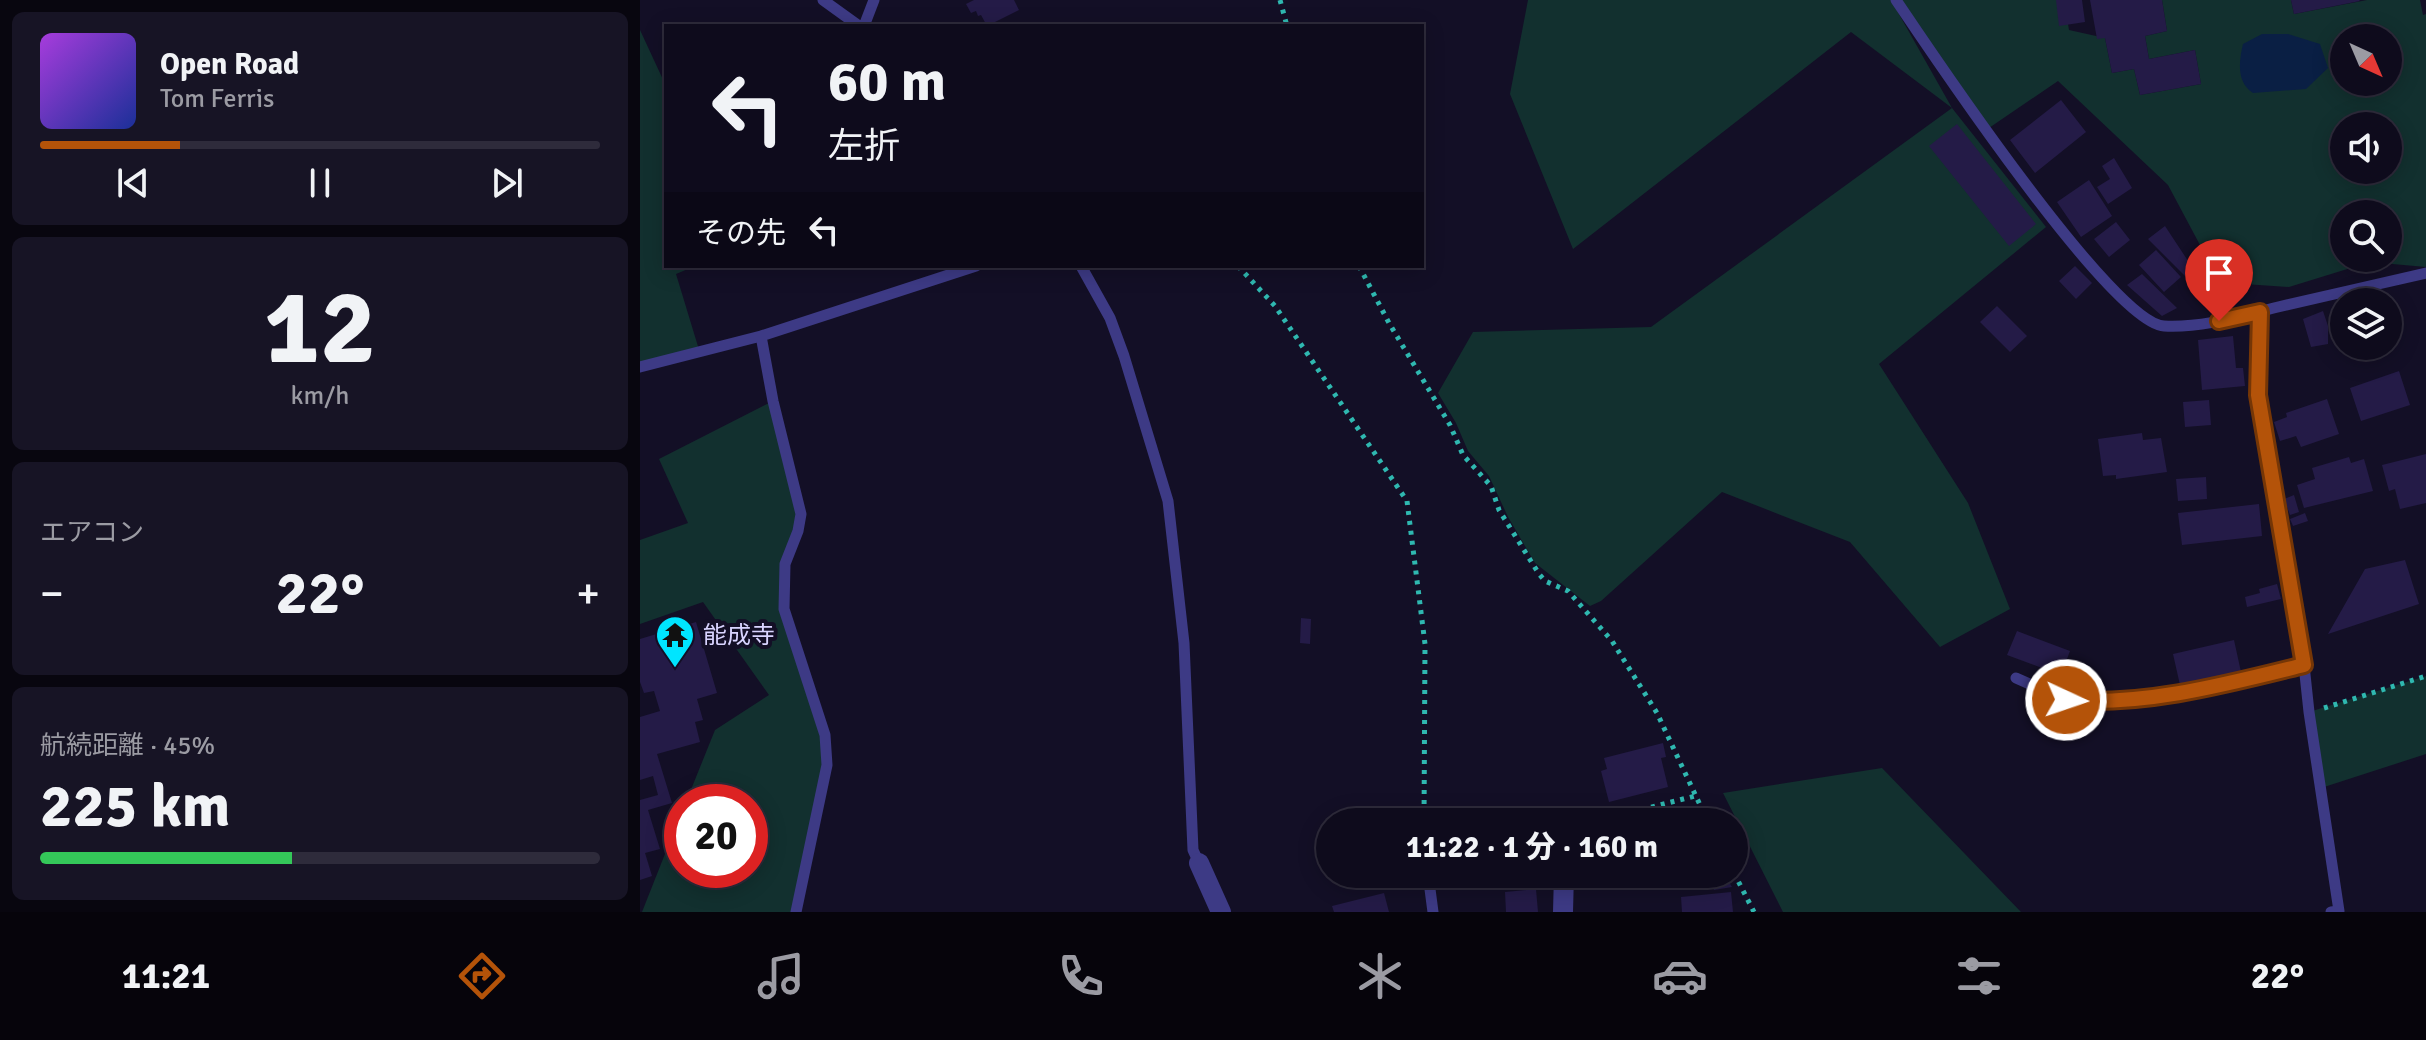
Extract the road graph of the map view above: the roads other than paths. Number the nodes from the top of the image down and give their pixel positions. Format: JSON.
{"nodes":[{"id":1,"x":823,"y":0,"type":"edge"},
{"id":2,"x":874,"y":0,"type":"edge"},
{"id":3,"x":1896,"y":0,"type":"edge"},
{"id":4,"x":859,"y":24,"type":"edge"},
{"id":5,"x":863,"y":24,"type":"edge"},
{"id":6,"x":970,"y":268,"type":"edge"},
{"id":7,"x":1082,"y":268,"type":"edge"},
{"id":8,"x":2426,"y":273,"type":"edge"},
{"id":9,"x":2260,"y":312,"type":"junction"},
{"id":10,"x":761,"y":336,"type":"junction"},
{"id":11,"x":640,"y":367,"type":"edge"},
{"id":12,"x":2304,"y":665,"type":"junction"},
{"id":13,"x":2016,"y":678,"type":"dead end"},
{"id":14,"x":1199,"y":863,"type":"joint"},
{"id":15,"x":1430,"y":888,"type":"edge"},
{"id":16,"x":1564,"y":888,"type":"edge"},
{"id":17,"x":796,"y":912,"type":"edge"},
{"id":18,"x":1221,"y":912,"type":"edge"},
{"id":19,"x":1433,"y":912,"type":"edge"},
{"id":20,"x":1563,"y":912,"type":"edge"},
{"id":21,"x":2331,"y":912,"type":"edge"}],
"edges":[{"from":1,"to":4,"type":"lane"},
{"from":2,"to":5,"type":"lane"},
{"from":3,"to":9,"type":"lane"},
{"from":6,"to":10,"type":"lane"},
{"from":7,"to":14,"type":"lane"},
{"from":8,"to":9,"type":"lane"},
{"from":9,"to":12,"type":"lane"},
{"from":10,"to":11,"type":"lane"},
{"from":10,"to":17,"type":"lane"},
{"from":12,"to":13,"type":"lane"},
{"from":12,"to":21,"type":"lane"},
{"from":14,"to":18,"type":"street"},
{"from":15,"to":19,"type":"lane"},
{"from":16,"to":20,"type":"street"}]}
